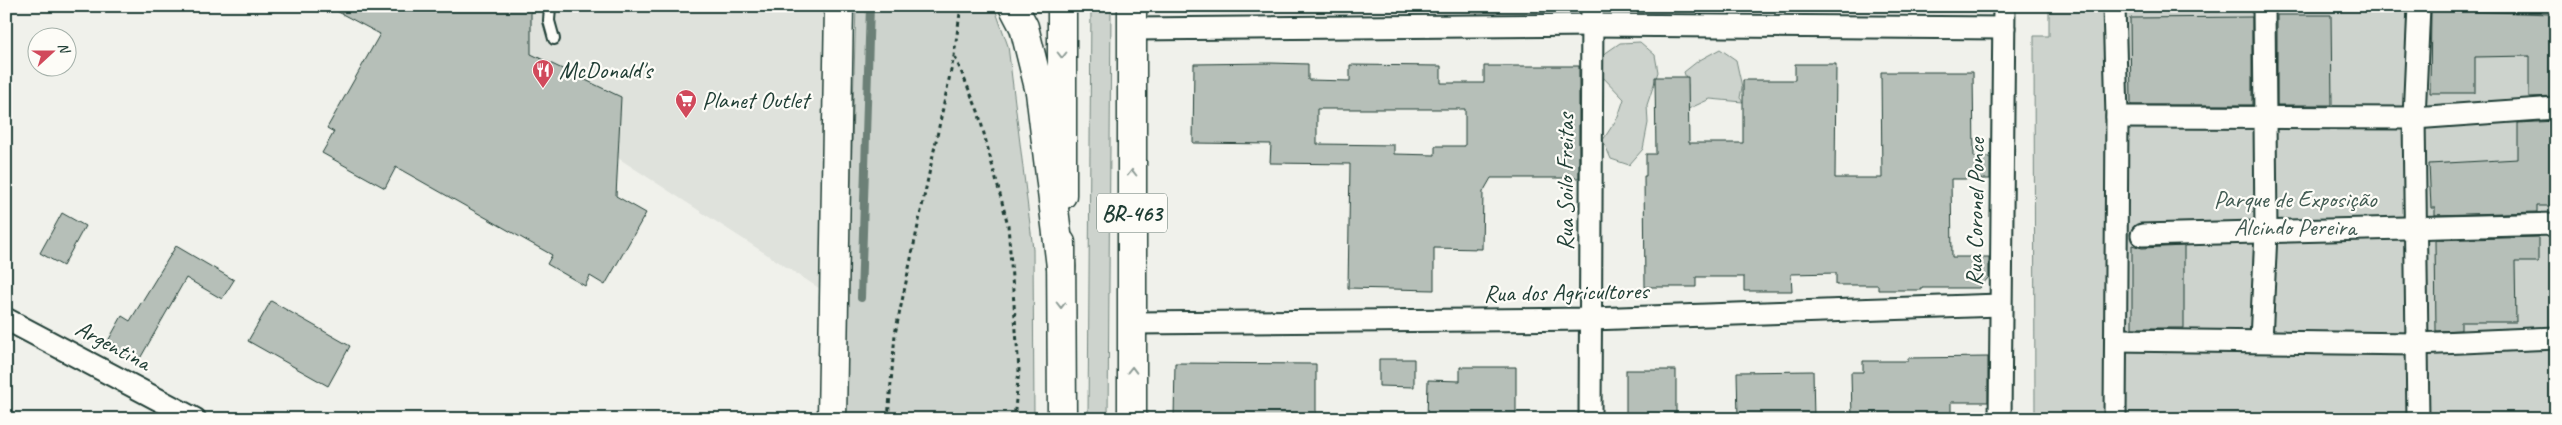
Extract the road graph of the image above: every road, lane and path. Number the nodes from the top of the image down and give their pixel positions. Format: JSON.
{"nodes":[{"id":1,"x":550,"y":6,"type":"edge"},
{"id":2,"x":839,"y":6,"type":"edge"},
{"id":3,"x":961,"y":6,"type":"edge"},
{"id":4,"x":1013,"y":6,"type":"edge"},
{"id":5,"x":1062,"y":6,"type":"edge"},
{"id":6,"x":2004,"y":6,"type":"edge"},
{"id":7,"x":2114,"y":6,"type":"edge"},
{"id":8,"x":2264,"y":6,"type":"edge"},
{"id":9,"x":2419,"y":6,"type":"edge"},
{"id":10,"x":1592,"y":16,"type":"edge"},
{"id":11,"x":1132,"y":18,"type":"edge"},
{"id":12,"x":2004,"y":28,"type":"junction"},
{"id":13,"x":554,"y":38,"type":"dead end"},
{"id":14,"x":954,"y":56,"type":"junction"},
{"id":15,"x":2556,"y":108,"type":"edge"},
{"id":16,"x":2117,"y":117,"type":"junction"},
{"id":17,"x":2414,"y":118,"type":"junction"},
{"id":18,"x":2266,"y":119,"type":"junction"},
{"id":19,"x":2556,"y":224,"type":"edge"},
{"id":20,"x":2415,"y":228,"type":"junction"},
{"id":21,"x":2266,"y":233,"type":"junction"},
{"id":22,"x":2142,"y":235,"type":"dead end"},
{"id":23,"x":1061,"y":267,"type":"junction"},
{"id":24,"x":2000,"y":304,"type":"junction"},
{"id":25,"x":6,"y":318,"type":"edge"},
{"id":26,"x":1591,"y":319,"type":"junction"},
{"id":27,"x":1133,"y":323,"type":"junction"},
{"id":28,"x":2556,"y":338,"type":"edge"},
{"id":29,"x":2116,"y":340,"type":"junction"},
{"id":30,"x":2261,"y":341,"type":"junction"},
{"id":31,"x":2417,"y":344,"type":"junction"},
{"id":32,"x":195,"y":419,"type":"edge"},
{"id":33,"x":832,"y":419,"type":"edge"},
{"id":34,"x":888,"y":419,"type":"edge"},
{"id":35,"x":1014,"y":419,"type":"edge"},
{"id":36,"x":1062,"y":419,"type":"edge"},
{"id":37,"x":1132,"y":419,"type":"edge"},
{"id":38,"x":1590,"y":419,"type":"edge"},
{"id":39,"x":2000,"y":419,"type":"edge"},
{"id":40,"x":2115,"y":419,"type":"edge"},
{"id":41,"x":2418,"y":419,"type":"edge"}],
"edges":[{"from":1,"to":13,"type":"lane"},
{"from":2,"to":33,"type":"main road"},
{"from":3,"to":14,"type":"path"},
{"from":4,"to":23,"type":"main road"},
{"from":5,"to":23,"type":"main road","number":"BR-463","one_way":true},
{"from":6,"to":12,"type":"street","name":"Rua Coronel Ponce"},
{"from":7,"to":16,"type":"street"},
{"from":8,"to":18,"type":"street"},
{"from":9,"to":17,"type":"street"},
{"from":10,"to":11,"type":"street"},
{"from":10,"to":12,"type":"street"},
{"from":10,"to":26,"type":"street","name":"Rua Soilo Freitas"},
{"from":27,"to":11,"type":"main road","number":"BR-463","one_way":true},
{"from":12,"to":24,"type":"street","name":"Rua Coronel Ponce"},
{"from":14,"to":34,"type":"path"},
{"from":14,"to":35,"type":"path"},
{"from":15,"to":17,"type":"street"},
{"from":16,"to":18,"type":"street"},
{"from":16,"to":29,"type":"street"},
{"from":17,"to":18,"type":"street"},
{"from":17,"to":20,"type":"street"},
{"from":18,"to":21,"type":"street"},
{"from":19,"to":20,"type":"street"},
{"from":20,"to":21,"type":"street"},
{"from":20,"to":31,"type":"street"},
{"from":21,"to":22,"type":"street"},
{"from":21,"to":30,"type":"street"},
{"from":23,"to":36,"type":"main road","number":"BR-463","one_way":true},
{"from":24,"to":26,"type":"street","name":"Rua dos Agricultores"},
{"from":24,"to":39,"type":"street","name":"Rua Coronel Ponce"},
{"from":25,"to":32,"type":"street","name":"Argentina"},
{"from":26,"to":27,"type":"street","name":"Rua dos Agricultores"},
{"from":26,"to":38,"type":"street","name":"Rua Soilo Freitas"},
{"from":37,"to":27,"type":"main road","number":"BR-463","one_way":true},
{"from":28,"to":31,"type":"street"},
{"from":29,"to":30,"type":"street"},
{"from":29,"to":40,"type":"street"},
{"from":30,"to":31,"type":"street"},
{"from":31,"to":41,"type":"street"}]}
